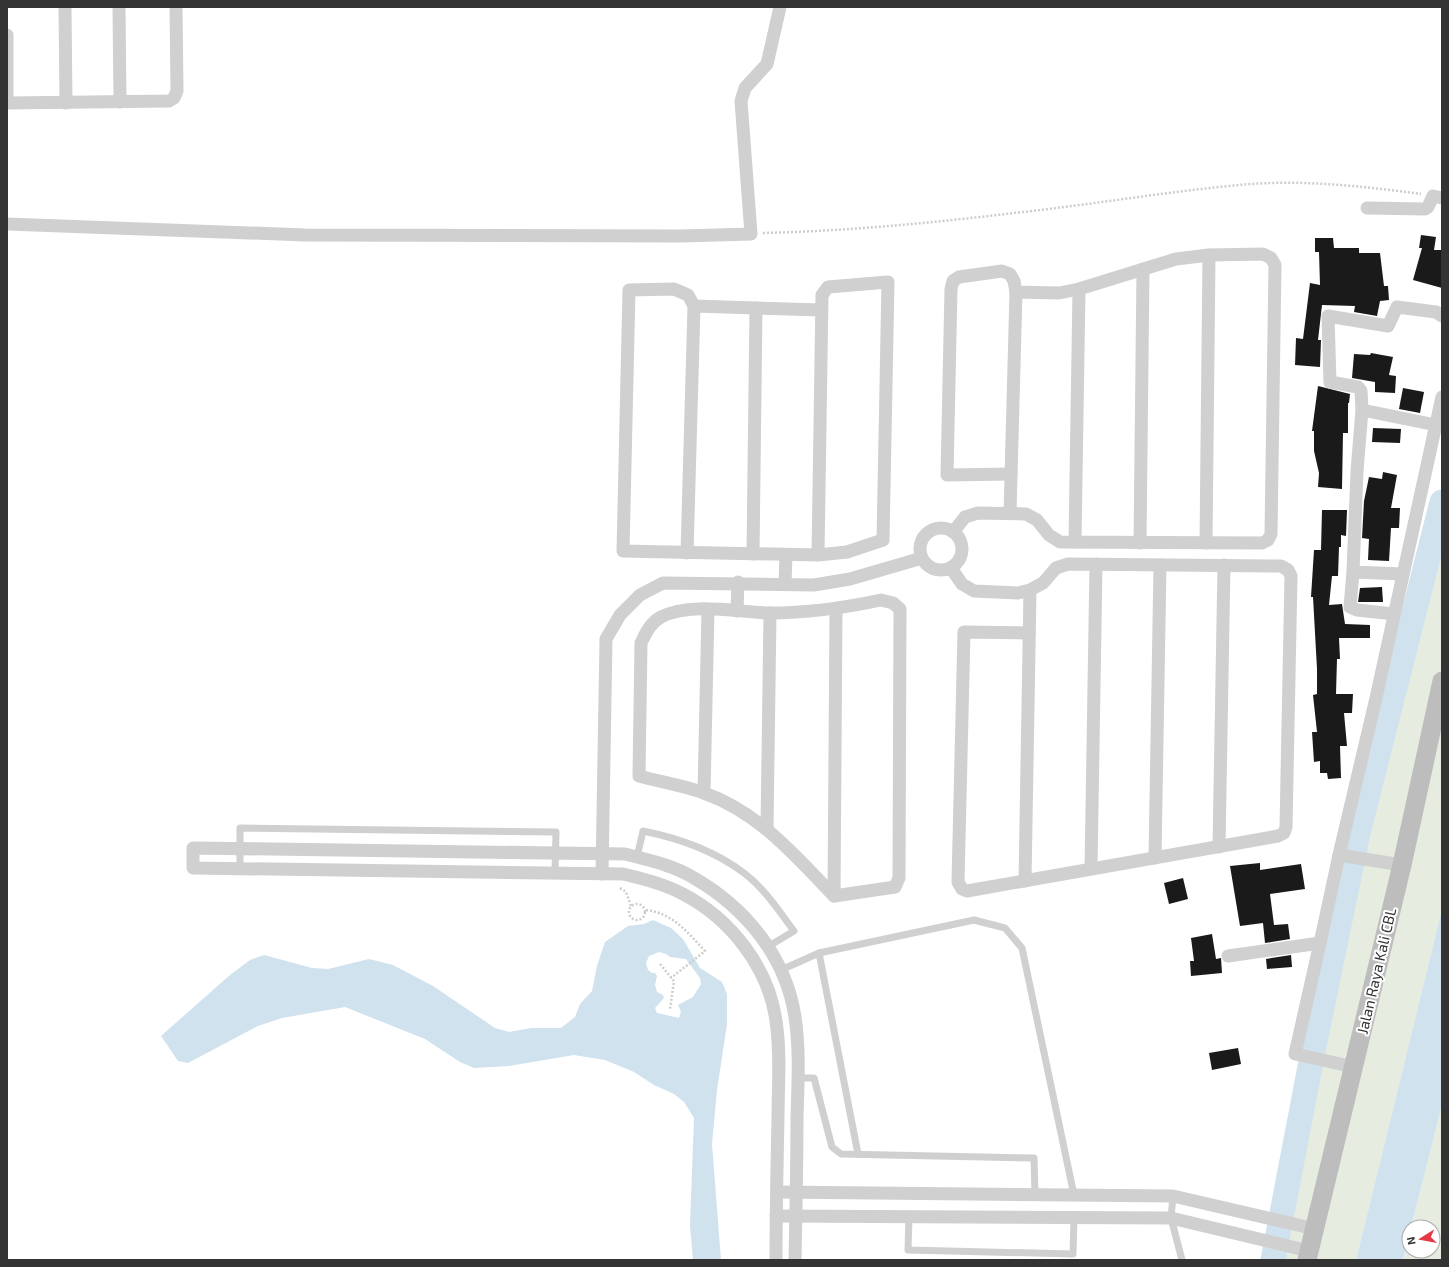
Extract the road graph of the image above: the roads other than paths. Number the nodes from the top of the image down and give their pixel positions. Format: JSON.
{"nodes":[{"id":1,"x":65,"y":7,"type":"edge"},
{"id":2,"x":119,"y":7,"type":"edge"},
{"id":3,"x":176,"y":7,"type":"edge"},
{"id":4,"x":780,"y":7,"type":"edge"},
{"id":5,"x":7,"y":35,"type":"edge"},
{"id":6,"x":120,"y":102,"type":"junction"},
{"id":7,"x":7,"y":103,"type":"edge"},
{"id":8,"x":66,"y":103,"type":"junction"},
{"id":9,"x":1434,"y":200,"type":"edge"},
{"id":10,"x":1368,"y":208,"type":"dead end"},
{"id":11,"x":7,"y":224,"type":"edge"},
{"id":12,"x":1209,"y":255,"type":"junction"},
{"id":13,"x":1143,"y":269,"type":"junction"},
{"id":14,"x":1079,"y":289,"type":"junction"},
{"id":15,"x":1016,"y":292,"type":"junction"},
{"id":16,"x":694,"y":306,"type":"junction"},
{"id":17,"x":756,"y":308,"type":"junction"},
{"id":18,"x":820,"y":310,"type":"junction"},
{"id":19,"x":1442,"y":316,"type":"edge"},
{"id":20,"x":1442,"y":400,"type":"edge"},
{"id":21,"x":1362,"y":410,"type":"junction"},
{"id":22,"x":1436,"y":425,"type":"junction"},
{"id":23,"x":1011,"y":474,"type":"junction"},
{"id":24,"x":1010,"y":513,"type":"junction"},
{"id":25,"x":954,"y":531,"type":"junction"},
{"id":26,"x":1075,"y":542,"type":"junction"},
{"id":27,"x":1140,"y":543,"type":"junction"},
{"id":28,"x":1206,"y":543,"type":"junction"},
{"id":29,"x":688,"y":553,"type":"junction"},
{"id":30,"x":753,"y":554,"type":"junction"},
{"id":31,"x":786,"y":555,"type":"junction"},
{"id":32,"x":818,"y":555,"type":"junction"},
{"id":33,"x":922,"y":558,"type":"junction"},
{"id":34,"x":1096,"y":564,"type":"junction"},
{"id":35,"x":1160,"y":565,"type":"junction"},
{"id":36,"x":1224,"y":565,"type":"junction"},
{"id":37,"x":951,"y":568,"type":"junction"},
{"id":38,"x":1353,"y":572,"type":"junction"},
{"id":39,"x":1403,"y":574,"type":"junction"},
{"id":40,"x":738,"y":582,"type":"junction"},
{"id":41,"x":785,"y":584,"type":"junction"},
{"id":42,"x":1030,"y":590,"type":"junction"},
{"id":43,"x":708,"y":610,"type":"junction"},
{"id":44,"x":836,"y":610,"type":"junction"},
{"id":45,"x":737,"y":611,"type":"junction"},
{"id":46,"x":770,"y":613,"type":"junction"},
{"id":47,"x":1394,"y":614,"type":"junction"},
{"id":48,"x":1029,"y":633,"type":"junction"},
{"id":49,"x":1442,"y":682,"type":"edge"},
{"id":50,"x":704,"y":792,"type":"junction"},
{"id":51,"x":767,"y":828,"type":"junction"},
{"id":52,"x":1219,"y":846,"type":"junction"},
{"id":53,"x":240,"y":848,"type":"junction"},
{"id":54,"x":555,"y":854,"type":"junction"},
{"id":55,"x":602,"y":855,"type":"junction"},
{"id":56,"x":1342,"y":856,"type":"junction"},
{"id":57,"x":637,"y":858,"type":"junction"},
{"id":58,"x":1155,"y":858,"type":"junction"},
{"id":59,"x":1402,"y":865,"type":"junction"},
{"id":60,"x":240,"y":868,"type":"junction"},
{"id":61,"x":1091,"y":869,"type":"junction"},
{"id":62,"x":555,"y":873,"type":"junction"},
{"id":63,"x":602,"y":874,"type":"junction"},
{"id":64,"x":1025,"y":881,"type":"junction"},
{"id":65,"x":834,"y":896,"type":"junction"},
{"id":66,"x":1320,"y":943,"type":"junction"},
{"id":67,"x":769,"y":946,"type":"junction"},
{"id":68,"x":819,"y":953,"type":"junction"},
{"id":69,"x":1228,"y":956,"type":"dead end"},
{"id":70,"x":781,"y":970,"type":"junction"},
{"id":71,"x":1354,"y":1067,"type":"junction"},
{"id":72,"x":798,"y":1078,"type":"junction"},
{"id":73,"x":858,"y":1154,"type":"junction"},
{"id":74,"x":777,"y":1192,"type":"junction"},
{"id":75,"x":797,"y":1192,"type":"junction"},
{"id":76,"x":1035,"y":1195,"type":"junction"},
{"id":77,"x":1074,"y":1195,"type":"junction"},
{"id":78,"x":1173,"y":1196,"type":"junction"},
{"id":79,"x":776,"y":1216,"type":"junction"},
{"id":80,"x":796,"y":1216,"type":"junction"},
{"id":81,"x":909,"y":1217,"type":"junction"},
{"id":82,"x":1074,"y":1218,"type":"junction"},
{"id":83,"x":1172,"y":1218,"type":"junction"},
{"id":84,"x":1315,"y":1229,"type":"junction"},
{"id":85,"x":1308,"y":1255,"type":"edge"},
{"id":86,"x":776,"y":1260,"type":"edge"},
{"id":87,"x":795,"y":1260,"type":"edge"},
{"id":88,"x":1182,"y":1260,"type":"edge"}],
"edges":[{"from":1,"to":8,"type":"street"},
{"from":2,"to":6,"type":"street"},
{"from":3,"to":6,"type":"street"},
{"from":4,"to":11,"type":"street"},
{"from":5,"to":7,"type":"street"},
{"from":6,"to":8,"type":"street"},
{"from":7,"to":8,"type":"street"},
{"from":9,"to":10,"type":"street"},
{"from":12,"to":13,"type":"street"},
{"from":12,"to":28,"type":"street"},
{"from":12,"to":28,"type":"street"},
{"from":13,"to":14,"type":"street"},
{"from":13,"to":27,"type":"street"},
{"from":14,"to":15,"type":"street"},
{"from":14,"to":26,"type":"street"},
{"from":15,"to":23,"type":"street"},
{"from":15,"to":23,"type":"street"},
{"from":16,"to":17,"type":"street"},
{"from":16,"to":29,"type":"street"},
{"from":16,"to":29,"type":"street"},
{"from":17,"to":18,"type":"street"},
{"from":17,"to":30,"type":"street"},
{"from":18,"to":32,"type":"street"},
{"from":18,"to":32,"type":"street"},
{"from":19,"to":21,"type":"street"},
{"from":20,"to":22,"type":"street"},
{"from":21,"to":22,"type":"street"},
{"from":21,"to":38,"type":"street"},
{"from":22,"to":39,"type":"street"},
{"from":23,"to":24,"type":"street"},
{"from":24,"to":25,"type":"street"},
{"from":24,"to":26,"type":"street"},
{"from":25,"to":33,"type":"street"},
{"from":25,"to":37,"type":"street"},
{"from":26,"to":27,"type":"street"},
{"from":27,"to":28,"type":"street"},
{"from":29,"to":30,"type":"street"},
{"from":30,"to":31,"type":"street"},
{"from":31,"to":32,"type":"street"},
{"from":31,"to":41,"type":"street"},
{"from":33,"to":37,"type":"street"},
{"from":33,"to":41,"type":"street"},
{"from":34,"to":35,"type":"street"},
{"from":34,"to":42,"type":"street"},
{"from":34,"to":61,"type":"street"},
{"from":35,"to":36,"type":"street"},
{"from":35,"to":58,"type":"street"},
{"from":36,"to":52,"type":"street"},
{"from":36,"to":52,"type":"street"},
{"from":37,"to":42,"type":"street"},
{"from":38,"to":39,"type":"street"},
{"from":38,"to":47,"type":"street"},
{"from":39,"to":47,"type":"street"},
{"from":40,"to":41,"type":"street"},
{"from":40,"to":45,"type":"street"},
{"from":40,"to":55,"type":"street"},
{"from":42,"to":48,"type":"street"},
{"from":43,"to":45,"type":"street"},
{"from":43,"to":50,"type":"street"},
{"from":43,"to":50,"type":"street"},
{"from":44,"to":46,"type":"street"},
{"from":44,"to":65,"type":"street"},
{"from":44,"to":65,"type":"street"},
{"from":45,"to":46,"type":"street"},
{"from":46,"to":51,"type":"street"},
{"from":47,"to":56,"type":"street"},
{"from":48,"to":64,"type":"street"},
{"from":48,"to":64,"type":"street"},
{"from":49,"to":59,"type":"main road","name":"Jalan Raya Kali CBL"},
{"from":50,"to":51,"type":"street"},
{"from":51,"to":65,"type":"street"},
{"from":52,"to":58,"type":"street"},
{"from":53,"to":54,"type":"street"},
{"from":53,"to":54,"type":"lane"},
{"from":53,"to":60,"type":"lane"},
{"from":53,"to":60,"type":"street"},
{"from":54,"to":55,"type":"street"},
{"from":54,"to":62,"type":"lane"},
{"from":55,"to":57,"type":"street"},
{"from":55,"to":63,"type":"street"},
{"from":56,"to":59,"type":"street"},
{"from":56,"to":66,"type":"street"},
{"from":57,"to":67,"type":"street"},
{"from":57,"to":67,"type":"lane"},
{"from":58,"to":61,"type":"street"},
{"from":59,"to":71,"type":"main road","name":"Jalan Raya Kali CBL"},
{"from":60,"to":62,"type":"street"},
{"from":61,"to":64,"type":"street"},
{"from":62,"to":63,"type":"street"},
{"from":63,"to":74,"type":"street"},
{"from":66,"to":69,"type":"street"},
{"from":66,"to":71,"type":"street"},
{"from":67,"to":70,"type":"street"},
{"from":68,"to":70,"type":"lane"},
{"from":68,"to":73,"type":"lane"},
{"from":68,"to":77,"type":"lane"},
{"from":70,"to":72,"type":"street"},
{"from":71,"to":84,"type":"main road","name":"Jalan Raya Kali CBL"},
{"from":72,"to":73,"type":"lane"},
{"from":72,"to":75,"type":"street"},
{"from":73,"to":76,"type":"lane"},
{"from":74,"to":75,"type":"street"},
{"from":74,"to":79,"type":"street"},
{"from":75,"to":76,"type":"street"},
{"from":75,"to":80,"type":"street"},
{"from":76,"to":77,"type":"street"},
{"from":77,"to":78,"type":"street"},
{"from":77,"to":82,"type":"street"},
{"from":78,"to":83,"type":"lane"},
{"from":78,"to":84,"type":"street"},
{"from":79,"to":80,"type":"street"},
{"from":79,"to":86,"type":"street"},
{"from":80,"to":81,"type":"street"},
{"from":80,"to":87,"type":"street"},
{"from":81,"to":82,"type":"street"},
{"from":81,"to":82,"type":"lane"},
{"from":82,"to":83,"type":"street"},
{"from":83,"to":85,"type":"street"},
{"from":83,"to":88,"type":"lane"},
{"from":84,"to":85,"type":"main road","name":"Jalan Raya Kali CBL"}]}
